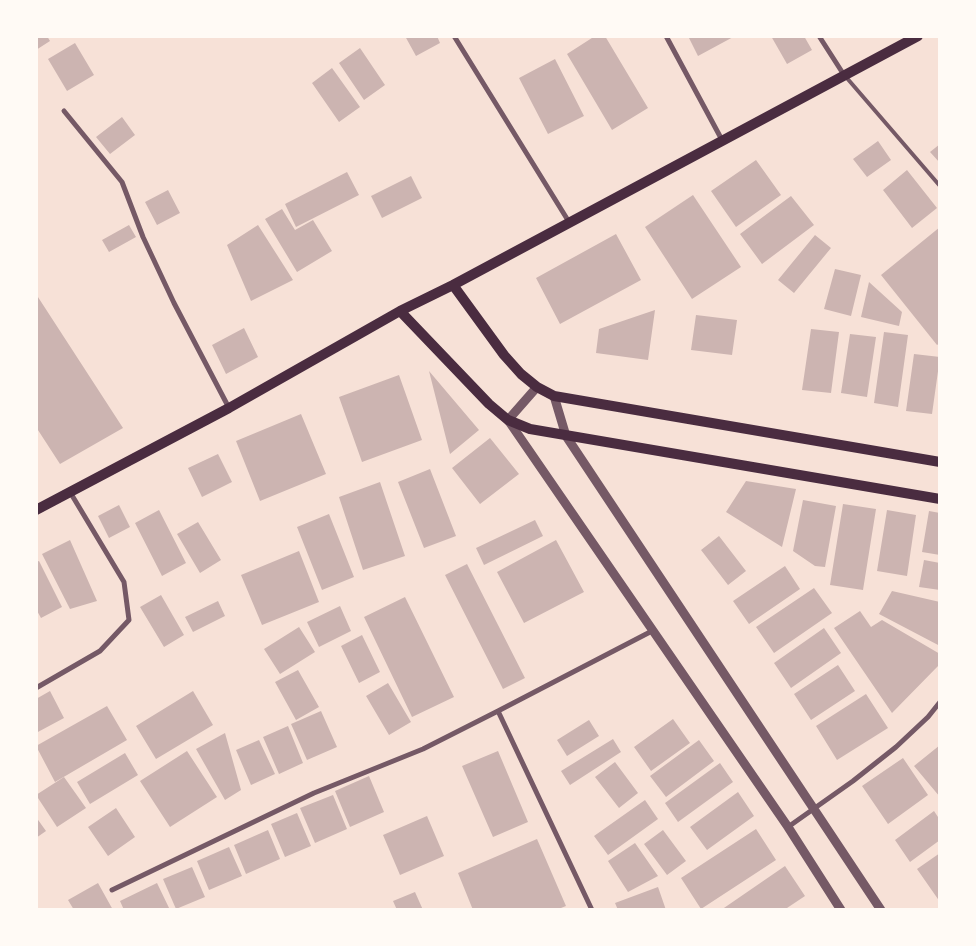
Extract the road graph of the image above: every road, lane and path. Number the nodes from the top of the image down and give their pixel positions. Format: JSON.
{"nodes":[{"id":1,"x":454,"y":36,"type":"edge"},
{"id":2,"x":666,"y":36,"type":"edge"},
{"id":3,"x":819,"y":36,"type":"edge"},
{"id":4,"x":918,"y":36,"type":"edge"},
{"id":5,"x":844,"y":75,"type":"junction"},
{"id":6,"x":64,"y":111,"type":"dead end"},
{"id":7,"x":722,"y":140,"type":"junction"},
{"id":8,"x":940,"y":186,"type":"edge"},
{"id":9,"x":569,"y":222,"type":"junction"},
{"id":10,"x":453,"y":285,"type":"junction"},
{"id":11,"x":400,"y":311,"type":"junction"},
{"id":12,"x":537,"y":387,"type":"junction"},
{"id":13,"x":554,"y":396,"type":"junction"},
{"id":14,"x":229,"y":408,"type":"junction"},
{"id":15,"x":508,"y":420,"type":"junction"},
{"id":16,"x":566,"y":436,"type":"junction"},
{"id":17,"x":940,"y":462,"type":"edge"},
{"id":18,"x":70,"y":492,"type":"junction"},
{"id":19,"x":940,"y":499,"type":"edge"},
{"id":20,"x":36,"y":510,"type":"edge"},
{"id":21,"x":652,"y":631,"type":"junction"},
{"id":22,"x":36,"y":688,"type":"edge"},
{"id":23,"x":940,"y":702,"type":"edge"},
{"id":24,"x":498,"y":711,"type":"junction"},
{"id":25,"x":815,"y":808,"type":"junction"},
{"id":26,"x":788,"y":827,"type":"junction"},
{"id":27,"x":112,"y":890,"type":"dead end"},
{"id":28,"x":592,"y":910,"type":"edge"},
{"id":29,"x":841,"y":910,"type":"edge"},
{"id":30,"x":881,"y":910,"type":"edge"}],
"edges":[{"from":1,"to":9,"type":"street"},
{"from":2,"to":7,"type":"street"},
{"from":3,"to":5,"type":"street"},
{"from":4,"to":5,"type":"main road"},
{"from":5,"to":7,"type":"main road"},
{"from":5,"to":8,"type":"lane"},
{"from":6,"to":14,"type":"street"},
{"from":7,"to":9,"type":"main road"},
{"from":9,"to":10,"type":"main road"},
{"from":10,"to":11,"type":"main road"},
{"from":10,"to":12,"type":"main road"},
{"from":11,"to":14,"type":"main road"},
{"from":11,"to":15,"type":"main road"},
{"from":12,"to":13,"type":"main road"},
{"from":12,"to":15,"type":"street"},
{"from":13,"to":16,"type":"street"},
{"from":13,"to":17,"type":"main road"},
{"from":14,"to":18,"type":"main road"},
{"from":15,"to":16,"type":"main road"},
{"from":15,"to":21,"type":"street"},
{"from":16,"to":19,"type":"main road"},
{"from":16,"to":25,"type":"street"},
{"from":18,"to":20,"type":"main road"},
{"from":18,"to":22,"type":"street"},
{"from":21,"to":24,"type":"street"},
{"from":21,"to":26,"type":"street"},
{"from":23,"to":25,"type":"street"},
{"from":24,"to":27,"type":"street"},
{"from":24,"to":28,"type":"street"},
{"from":25,"to":26,"type":"street"},
{"from":25,"to":30,"type":"street"},
{"from":26,"to":29,"type":"street"}]}
